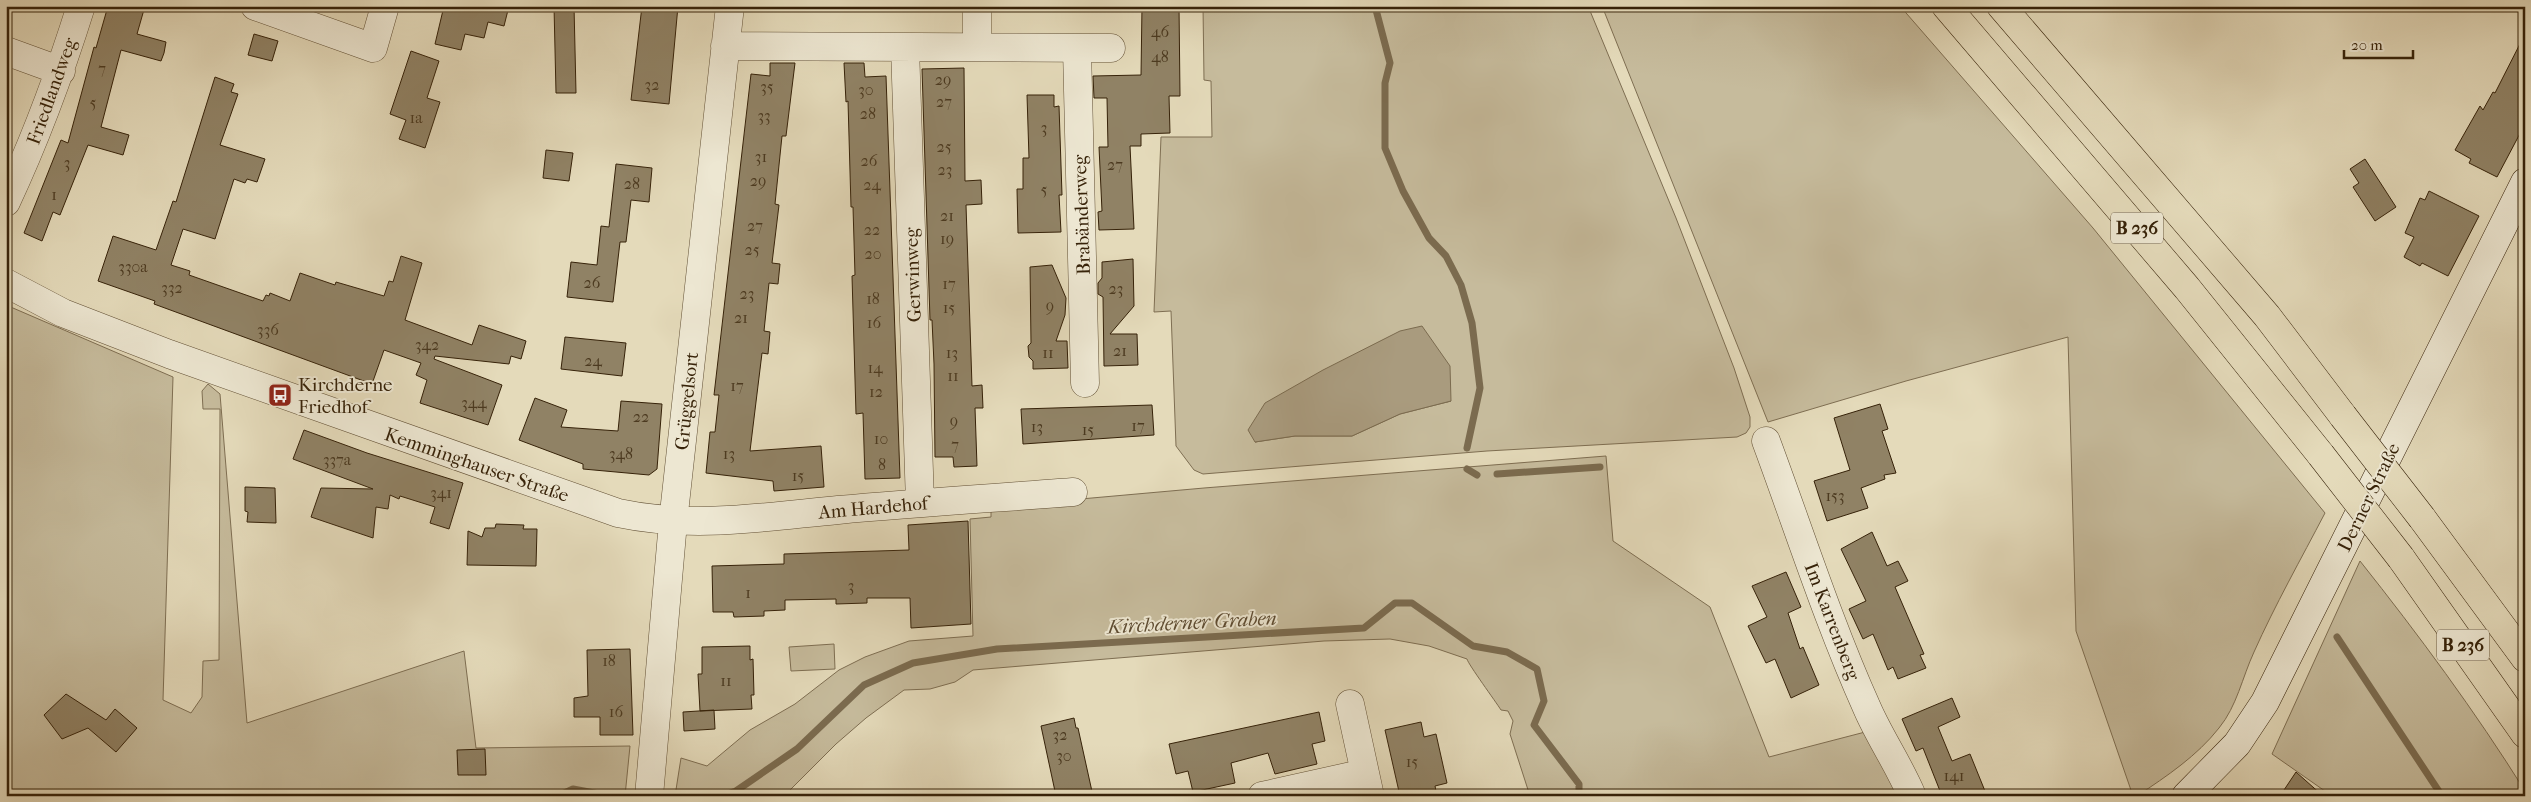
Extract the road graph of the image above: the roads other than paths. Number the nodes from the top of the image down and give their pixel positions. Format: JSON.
{"nodes":[{"id":1,"x":81,"y":6,"type":"edge"},
{"id":2,"x":255,"y":6,"type":"edge"},
{"id":3,"x":385,"y":6,"type":"edge"},
{"id":4,"x":730,"y":6,"type":"edge"},
{"id":5,"x":977,"y":6,"type":"edge"},
{"id":6,"x":1946,"y":6,"type":"edge"},
{"id":7,"x":2001,"y":6,"type":"edge"},
{"id":8,"x":725,"y":46,"type":"junction"},
{"id":9,"x":905,"y":47,"type":"junction"},
{"id":10,"x":977,"y":47,"type":"junction"},
{"id":11,"x":1077,"y":48,"type":"junction"},
{"id":12,"x":1111,"y":48,"type":"dead end"},
{"id":13,"x":6,"y":51,"type":"edge"},
{"id":14,"x":61,"y":71,"type":"junction"},
{"id":15,"x":2525,"y":182,"type":"edge"},
{"id":16,"x":6,"y":202,"type":"edge"},
{"id":17,"x":6,"y":283,"type":"edge"},
{"id":18,"x":1085,"y":383,"type":"dead end"},
{"id":19,"x":1766,"y":441,"type":"dead end"},
{"id":20,"x":1073,"y":492,"type":"dead end"},
{"id":21,"x":920,"y":503,"type":"junction"},
{"id":22,"x":673,"y":522,"type":"junction"},
{"id":23,"x":2525,"y":658,"type":"edge"},
{"id":24,"x":1350,"y":704,"type":"dead end"},
{"id":25,"x":2525,"y":734,"type":"edge"},
{"id":26,"x":1368,"y":784,"type":"edge"},
{"id":27,"x":649,"y":796,"type":"edge"},
{"id":28,"x":1262,"y":796,"type":"edge"},
{"id":29,"x":1912,"y":796,"type":"edge"},
{"id":30,"x":2186,"y":796,"type":"edge"}],
"edges":[{"from":1,"to":14,"type":"street","name":"Friedlandweg"},
{"from":2,"to":3,"type":"street"},
{"from":4,"to":8,"type":"street","name":"Grüggelsort"},
{"from":5,"to":10,"type":"street"},
{"from":6,"to":25,"type":"highway","number":"B 236","bridge":true},
{"from":7,"to":23,"type":"highway","number":"B 236","bridge":true},
{"from":8,"to":9,"type":"street"},
{"from":8,"to":22,"type":"street","name":"Grüggelsort"},
{"from":9,"to":10,"type":"street"},
{"from":9,"to":21,"type":"street","name":"Gerwinweg"},
{"from":10,"to":11,"type":"street"},
{"from":11,"to":12,"type":"street"},
{"from":11,"to":18,"type":"street","name":"Brabänderweg"},
{"from":13,"to":14,"type":"street"},
{"from":14,"to":16,"type":"street","name":"Friedlandweg"},
{"from":15,"to":30,"type":"street","name":"Derner Straße"},
{"from":17,"to":22,"type":"street","name":"Kemminghauser Straße"},
{"from":19,"to":29,"type":"street","name":"Im Karrenberg"},
{"from":20,"to":21,"type":"street","name":"Am Hardehof"},
{"from":21,"to":22,"type":"street","name":"Am Hardehof"},
{"from":22,"to":27,"type":"street","name":"Grüggelsort"},
{"from":24,"to":26,"type":"street"},
{"from":26,"to":28,"type":"street"}]}
